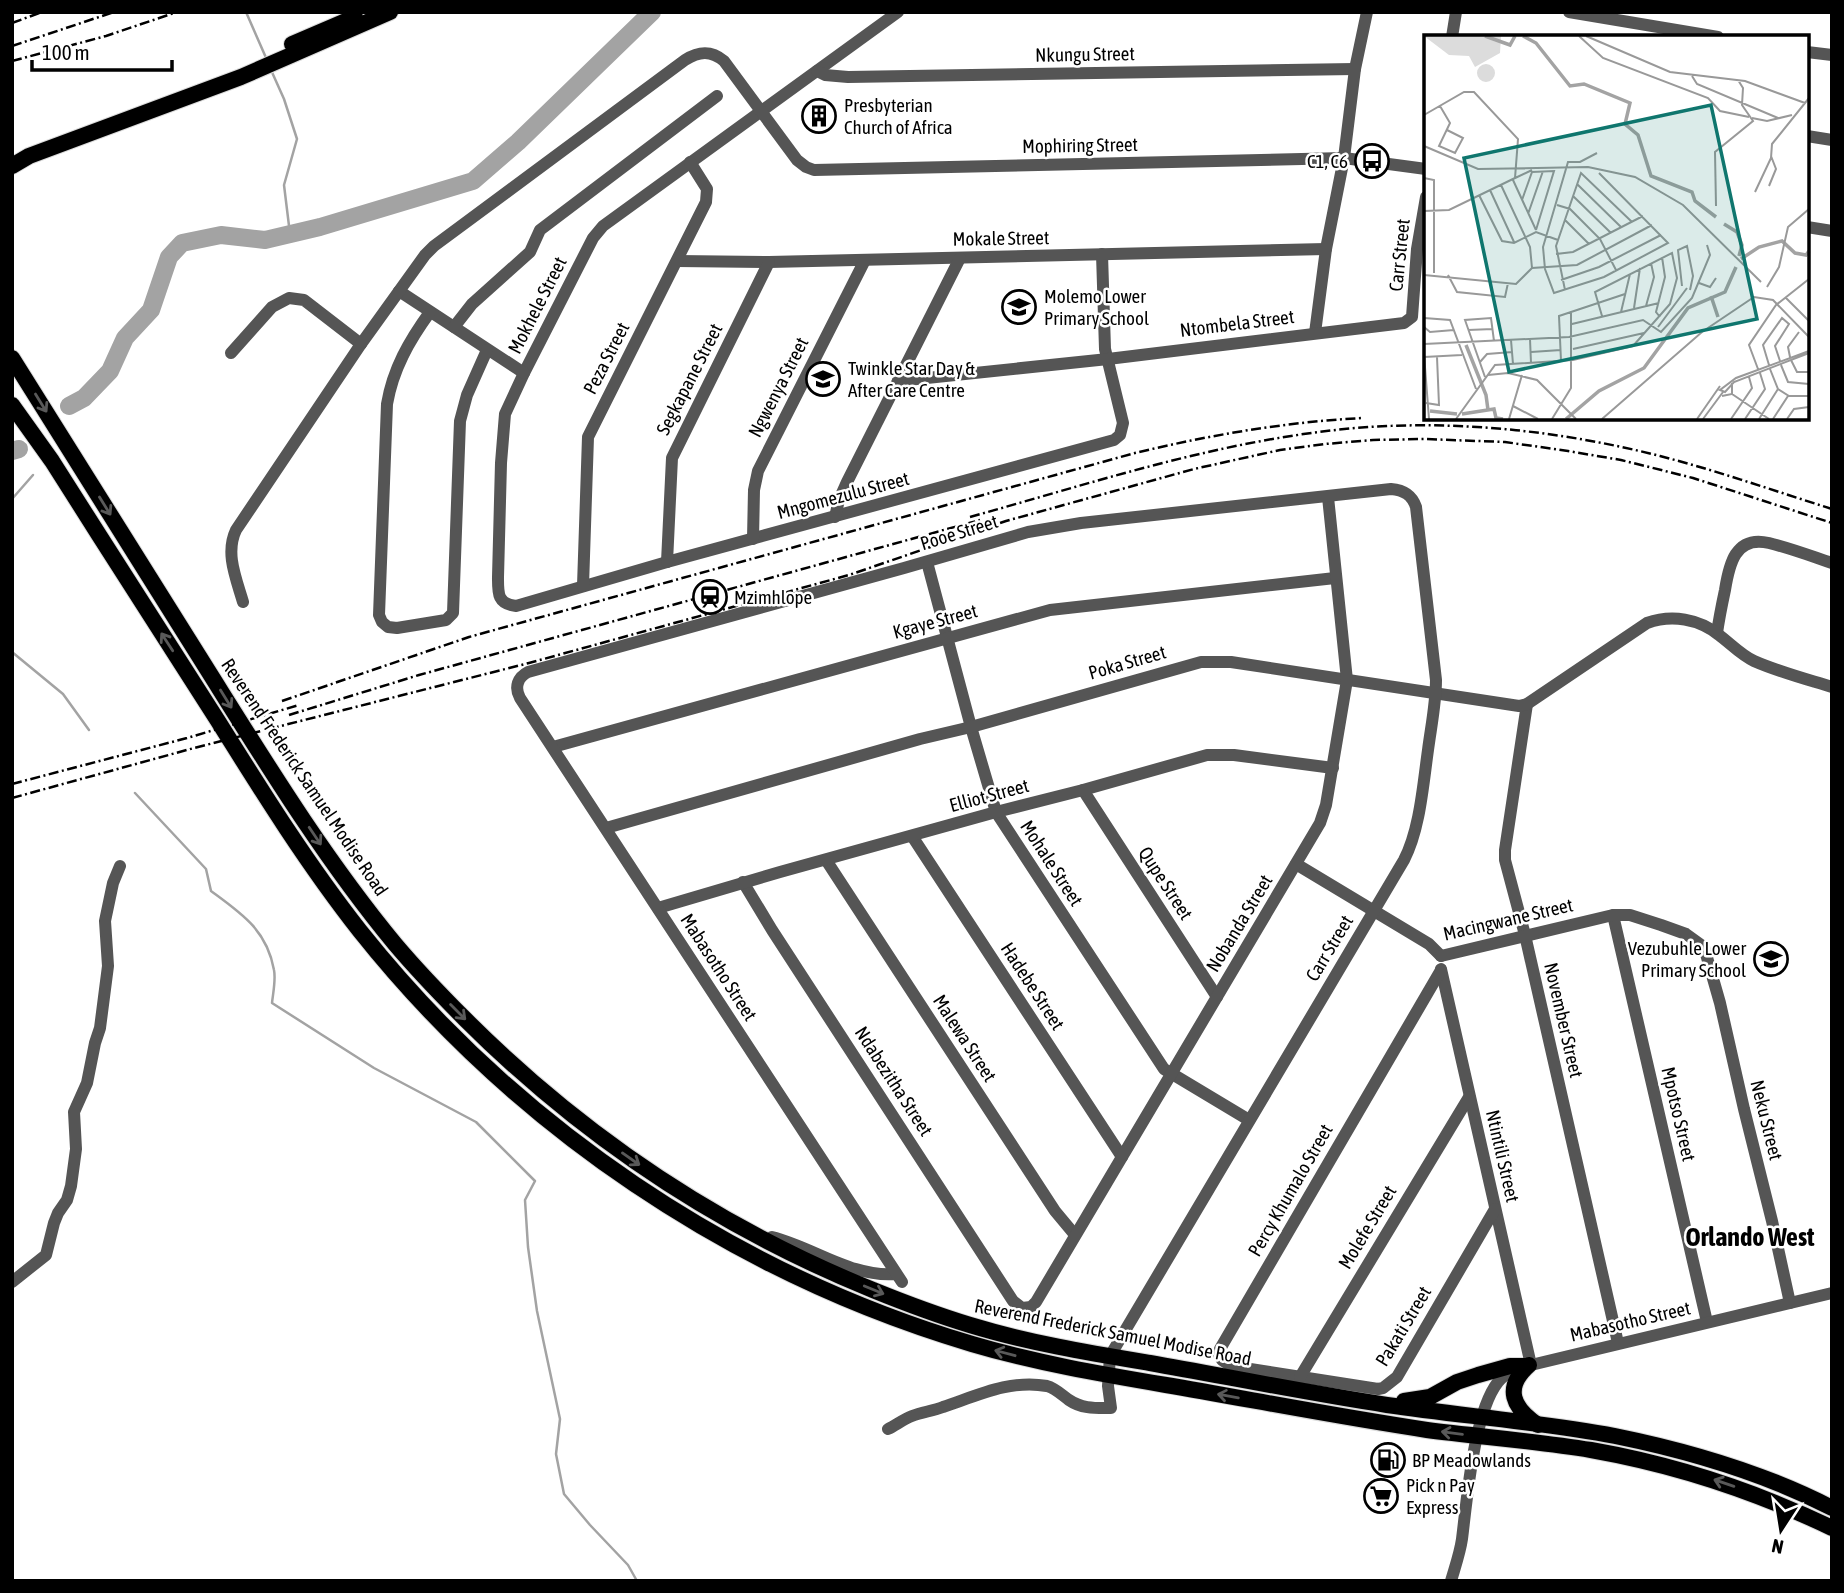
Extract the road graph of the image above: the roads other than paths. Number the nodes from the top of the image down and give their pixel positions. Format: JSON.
{"nodes":[{"id":1,"x":367,"y":12,"type":"edge"},
{"id":2,"x":390,"y":12,"type":"edge"},
{"id":3,"x":898,"y":12,"type":"edge"},
{"id":4,"x":1367,"y":12,"type":"edge"},
{"id":5,"x":1456,"y":12,"type":"edge"},
{"id":6,"x":1569,"y":12,"type":"edge"},
{"id":7,"x":1675,"y":33,"type":"edge"},
{"id":8,"x":1451,"y":35,"type":"edge"},
{"id":9,"x":1696,"y":35,"type":"edge"},
{"id":10,"x":292,"y":50,"type":"junction"},
{"id":11,"x":1809,"y":55,"type":"edge"},
{"id":12,"x":1832,"y":55,"type":"edge"},
{"id":13,"x":1355,"y":69,"type":"junction"},
{"id":14,"x":817,"y":71,"type":"junction"},
{"id":15,"x":239,"y":73,"type":"junction"},
{"id":16,"x":717,"y":96,"type":"dead end"},
{"id":17,"x":762,"y":111,"type":"junction"},
{"id":18,"x":1809,"y":136,"type":"edge"},
{"id":19,"x":1832,"y":140,"type":"edge"},
{"id":20,"x":12,"y":154,"type":"edge"},
{"id":21,"x":1344,"y":158,"type":"junction"},
{"id":22,"x":690,"y":162,"type":"junction"},
{"id":23,"x":12,"y":166,"type":"edge"},
{"id":24,"x":1424,"y":169,"type":"edge"},
{"id":25,"x":1424,"y":209,"type":"edge"},
{"id":26,"x":1809,"y":227,"type":"edge"},
{"id":27,"x":1832,"y":231,"type":"edge"},
{"id":28,"x":1326,"y":249,"type":"junction"},
{"id":29,"x":1102,"y":254,"type":"junction"},
{"id":30,"x":960,"y":258,"type":"junction"},
{"id":31,"x":865,"y":260,"type":"junction"},
{"id":32,"x":677,"y":261,"type":"junction"},
{"id":33,"x":769,"y":262,"type":"junction"},
{"id":34,"x":399,"y":291,"type":"junction"},
{"id":35,"x":430,"y":312,"type":"junction"},
{"id":36,"x":1412,"y":317,"type":"joint"},
{"id":37,"x":454,"y":327,"type":"junction"},
{"id":38,"x":1315,"y":333,"type":"junction"},
{"id":39,"x":361,"y":345,"type":"junction"},
{"id":40,"x":486,"y":350,"type":"junction"},
{"id":41,"x":231,"y":353,"type":"dead end"},
{"id":42,"x":12,"y":358,"type":"edge"},
{"id":43,"x":1108,"y":359,"type":"junction"},
{"id":44,"x":524,"y":373,"type":"junction"},
{"id":45,"x":898,"y":381,"type":"junction"},
{"id":46,"x":12,"y":404,"type":"edge"},
{"id":47,"x":1328,"y":496,"type":"junction"},
{"id":48,"x":1412,"y":498,"type":"joint"},
{"id":49,"x":835,"y":517,"type":"junction"},
{"id":50,"x":753,"y":540,"type":"junction"},
{"id":51,"x":667,"y":562,"type":"junction"},
{"id":52,"x":928,"y":562,"type":"junction"},
{"id":53,"x":1832,"y":563,"type":"edge"},
{"id":54,"x":1335,"y":578,"type":"junction"},
{"id":55,"x":583,"y":586,"type":"junction"},
{"id":56,"x":501,"y":600,"type":"joint"},
{"id":57,"x":243,"y":602,"type":"dead end"},
{"id":58,"x":1717,"y":633,"type":"junction"},
{"id":59,"x":949,"y":637,"type":"junction"},
{"id":60,"x":526,"y":673,"type":"joint"},
{"id":61,"x":1347,"y":680,"type":"junction"},
{"id":62,"x":1832,"y":687,"type":"edge"},
{"id":63,"x":1436,"y":694,"type":"junction"},
{"id":64,"x":1527,"y":704,"type":"junction"},
{"id":65,"x":971,"y":727,"type":"junction"},
{"id":66,"x":553,"y":747,"type":"junction"},
{"id":67,"x":1333,"y":768,"type":"junction"},
{"id":68,"x":1083,"y":790,"type":"junction"},
{"id":69,"x":996,"y":811,"type":"junction"},
{"id":70,"x":606,"y":828,"type":"junction"},
{"id":71,"x":912,"y":836,"type":"junction"},
{"id":72,"x":826,"y":860,"type":"junction"},
{"id":73,"x":1296,"y":864,"type":"junction"},
{"id":74,"x":120,"y":866,"type":"dead end"},
{"id":75,"x":743,"y":882,"type":"junction"},
{"id":76,"x":658,"y":908,"type":"junction"},
{"id":77,"x":1374,"y":910,"type":"junction"},
{"id":78,"x":1613,"y":915,"type":"junction"},
{"id":79,"x":1525,"y":935,"type":"junction"},
{"id":80,"x":1704,"y":947,"type":"joint"},
{"id":81,"x":1441,"y":956,"type":"junction"},
{"id":82,"x":1441,"y":970,"type":"junction"},
{"id":83,"x":1217,"y":997,"type":"junction"},
{"id":84,"x":1171,"y":1074,"type":"junction"},
{"id":85,"x":1469,"y":1097,"type":"junction"},
{"id":86,"x":1249,"y":1120,"type":"junction"},
{"id":87,"x":1122,"y":1157,"type":"junction"},
{"id":88,"x":1495,"y":1209,"type":"junction"},
{"id":89,"x":751,"y":1233,"type":"junction"},
{"id":90,"x":1075,"y":1236,"type":"junction"},
{"id":91,"x":12,"y":1282,"type":"edge"},
{"id":92,"x":1832,"y":1293,"type":"edge"},
{"id":93,"x":1013,"y":1301,"type":"joint"},
{"id":94,"x":1790,"y":1303,"type":"junction"},
{"id":95,"x":1707,"y":1322,"type":"junction"},
{"id":96,"x":1618,"y":1343,"type":"junction"},
{"id":97,"x":1110,"y":1356,"type":"junction"},
{"id":98,"x":1529,"y":1365,"type":"junction"},
{"id":99,"x":1108,"y":1376,"type":"junction"},
{"id":100,"x":1300,"y":1377,"type":"junction"},
{"id":101,"x":1381,"y":1404,"type":"junction"},
{"id":102,"x":1482,"y":1418,"type":"junction"},
{"id":103,"x":1538,"y":1425,"type":"junction"},
{"id":104,"x":888,"y":1429,"type":"dead end"},
{"id":105,"x":1478,"y":1436,"type":"junction"},
{"id":106,"x":1832,"y":1508,"type":"edge"},
{"id":107,"x":1832,"y":1528,"type":"edge"},
{"id":108,"x":1451,"y":1581,"type":"edge"}],
"edges":[{"from":1,"to":10,"type":"main road"},
{"from":2,"to":10,"type":"main road"},
{"from":3,"to":14,"type":"street","name":"Mokhele Street"},
{"from":4,"to":13,"type":"street"},
{"from":5,"to":8,"type":"street"},
{"from":6,"to":7,"type":"street"},
{"from":7,"to":9,"type":"street"},
{"from":10,"to":15,"type":"main road"},
{"from":11,"to":12,"type":"street"},
{"from":13,"to":14,"type":"street","name":"Nkungu Street"},
{"from":13,"to":21,"type":"street"},
{"from":14,"to":17,"type":"street","name":"Mokhele Street"},
{"from":15,"to":20,"type":"main road"},
{"from":15,"to":23,"type":"main road"},
{"from":16,"to":37,"type":"street"},
{"from":17,"to":21,"type":"street","name":"Mophiring Street"},
{"from":17,"to":22,"type":"street","name":"Mokhele Street"},
{"from":17,"to":34,"type":"street","name":"Mophiring Street"},
{"from":18,"to":19,"type":"street"},
{"from":21,"to":24,"type":"street","name":"Mophiring Street"},
{"from":21,"to":28,"type":"street"},
{"from":22,"to":32,"type":"street","name":"Peza Street"},
{"from":22,"to":44,"type":"street","name":"Mokhele Street"},
{"from":25,"to":36,"type":"street","name":"Carr Street"},
{"from":26,"to":27,"type":"street"},
{"from":28,"to":29,"type":"street","name":"Mokale Street"},
{"from":28,"to":38,"type":"street"},
{"from":29,"to":30,"type":"street","name":"Mokale Street"},
{"from":29,"to":43,"type":"street"},
{"from":30,"to":31,"type":"street","name":"Mokale Street"},
{"from":30,"to":45,"type":"street"},
{"from":31,"to":33,"type":"street","name":"Mokale Street"},
{"from":31,"to":50,"type":"street","name":"Ngwenya Street"},
{"from":32,"to":33,"type":"street","name":"Mokale Street"},
{"from":32,"to":55,"type":"street","name":"Peza Street"},
{"from":33,"to":51,"type":"street","name":"Segkapane Street"},
{"from":34,"to":35,"type":"street"},
{"from":34,"to":39,"type":"street","name":"Mophiring Street"},
{"from":35,"to":37,"type":"street"},
{"from":35,"to":40,"type":"street"},
{"from":36,"to":38,"type":"street","name":"Ntombela Street"},
{"from":37,"to":40,"type":"street"},
{"from":38,"to":43,"type":"street","name":"Ntombela Street"},
{"from":39,"to":41,"type":"street"},
{"from":39,"to":57,"type":"street","name":"Mophiring Street"},
{"from":40,"to":44,"type":"street"},
{"from":42,"to":89,"type":"main road","name":"Reverend Frederick Samuel Modise Road","one_way":true},
{"from":43,"to":45,"type":"street","name":"Ntombela Street"},
{"from":43,"to":49,"type":"street","name":"Mngomezulu Street"},
{"from":44,"to":56,"type":"street","name":"Mokhele Street"},
{"from":45,"to":49,"type":"street"},
{"from":99,"to":46,"type":"main road","name":"Reverend Frederick Samuel Modise Road","one_way":true},
{"from":47,"to":48,"type":"street","name":"Pooe Street"},
{"from":47,"to":52,"type":"street","name":"Pooe Street"},
{"from":47,"to":54,"type":"street","name":"Nobanda Street"},
{"from":48,"to":63,"type":"street","name":"Carr Street"},
{"from":49,"to":50,"type":"street","name":"Mngomezulu Street"},
{"from":50,"to":51,"type":"street","name":"Mngomezulu Street"},
{"from":51,"to":55,"type":"street","name":"Mngomezulu Street"},
{"from":52,"to":59,"type":"street","name":"Mohale Street"},
{"from":52,"to":60,"type":"street","name":"Pooe Street"},
{"from":53,"to":58,"type":"street"},
{"from":54,"to":59,"type":"street","name":"Kgaye Street"},
{"from":54,"to":61,"type":"street","name":"Nobanda Street"},
{"from":55,"to":56,"type":"street","name":"Mngomezulu Street"},
{"from":58,"to":62,"type":"street"},
{"from":58,"to":64,"type":"street"},
{"from":59,"to":65,"type":"street","name":"Mohale Street"},
{"from":59,"to":66,"type":"street","name":"Kgaye Street"},
{"from":60,"to":66,"type":"street","name":"Mabasotho Street"},
{"from":61,"to":63,"type":"street","name":"Poka Street"},
{"from":61,"to":65,"type":"street","name":"Poka Street"},
{"from":61,"to":67,"type":"street","name":"Nobanda Street"},
{"from":63,"to":64,"type":"street","name":"Poka Street"},
{"from":63,"to":77,"type":"street","name":"Carr Street"},
{"from":64,"to":79,"type":"street","name":"November Street"},
{"from":65,"to":69,"type":"street","name":"Mohale Street"},
{"from":65,"to":70,"type":"street","name":"Poka Street"},
{"from":66,"to":70,"type":"street","name":"Mabasotho Street"},
{"from":67,"to":68,"type":"street","name":"Elliot Street"},
{"from":67,"to":73,"type":"street","name":"Nobanda Street"},
{"from":68,"to":69,"type":"street","name":"Elliot Street"},
{"from":68,"to":83,"type":"street","name":"Qupe Street"},
{"from":69,"to":71,"type":"street","name":"Elliot Street"},
{"from":69,"to":84,"type":"street","name":"Mohale Street"},
{"from":70,"to":76,"type":"street","name":"Mabasotho Street"},
{"from":71,"to":72,"type":"street","name":"Elliot Street"},
{"from":71,"to":87,"type":"street","name":"Hadebe Street"},
{"from":72,"to":75,"type":"street","name":"Elliot Street"},
{"from":72,"to":90,"type":"street","name":"Malewa Street"},
{"from":73,"to":77,"type":"street","name":"Macingwane Street"},
{"from":73,"to":83,"type":"street","name":"Nobanda Street"},
{"from":74,"to":91,"type":"street"},
{"from":75,"to":76,"type":"street","name":"Elliot Street"},
{"from":75,"to":93,"type":"street","name":"Ndabezitha Street"},
{"from":76,"to":89,"type":"street","name":"Mabasotho Street"},
{"from":77,"to":81,"type":"street","name":"Macingwane Street"},
{"from":77,"to":86,"type":"street","name":"Carr Street"},
{"from":78,"to":79,"type":"street","name":"Macingwane Street"},
{"from":78,"to":80,"type":"street","name":"Macingwane Street"},
{"from":78,"to":95,"type":"street","name":"Mpotso Street"},
{"from":79,"to":81,"type":"street","name":"Macingwane Street"},
{"from":79,"to":96,"type":"street","name":"November Street"},
{"from":80,"to":94,"type":"street","name":"Neku Street"},
{"from":81,"to":82,"type":"street","name":"Ntintili Street"},
{"from":82,"to":85,"type":"street","name":"Ntintili Street"},
{"from":82,"to":100,"type":"street","name":"Percy Khumalo Street"},
{"from":83,"to":84,"type":"street","name":"Nobanda Street"},
{"from":84,"to":86,"type":"street","name":"Mohale Street"},
{"from":84,"to":87,"type":"street","name":"Nobanda Street"},
{"from":85,"to":88,"type":"street","name":"Ntintili Street"},
{"from":85,"to":100,"type":"street","name":"Molefe Street"},
{"from":86,"to":97,"type":"street","name":"Carr Street"},
{"from":87,"to":90,"type":"street","name":"Nobanda Street"},
{"from":88,"to":98,"type":"street","name":"Ntintili Street"},
{"from":88,"to":100,"type":"street","name":"Pakati Street"},
{"from":89,"to":97,"type":"main road","name":"Reverend Frederick Samuel Modise Road","one_way":true},
{"from":90,"to":93,"type":"street","name":"Nobanda Street"},
{"from":92,"to":94,"type":"street","name":"Mabasotho Street"},
{"from":94,"to":95,"type":"street","name":"Mabasotho Street"},
{"from":95,"to":96,"type":"street","name":"Mabasotho Street"},
{"from":96,"to":98,"type":"street","name":"Mabasotho Street"},
{"from":97,"to":99,"type":"street","name":"Carr Street"},
{"from":97,"to":101,"type":"main road","name":"Reverend Frederick Samuel Modise Road"},
{"from":98,"to":101,"type":"main road"},
{"from":98,"to":102,"type":"street","name":"Mabasotho Street"},
{"from":98,"to":103,"type":"main road"},
{"from":99,"to":104,"type":"street","name":"Carr Street"},
{"from":105,"to":99,"type":"main road","name":"Reverend Frederick Samuel Modise Road","one_way":true},
{"from":101,"to":102,"type":"main road","name":"Reverend Frederick Samuel Modise Road"},
{"from":102,"to":103,"type":"main road","name":"Reverend Frederick Samuel Modise Road"},
{"from":102,"to":105,"type":"street","name":"Mabasotho Street"},
{"from":103,"to":106,"type":"main road","name":"Reverend Frederick Samuel Modise Road"},
{"from":107,"to":105,"type":"main road","name":"Reverend Frederick Samuel Modise Road","one_way":true},
{"from":105,"to":108,"type":"street","name":"Mabasotho Street"}]}
